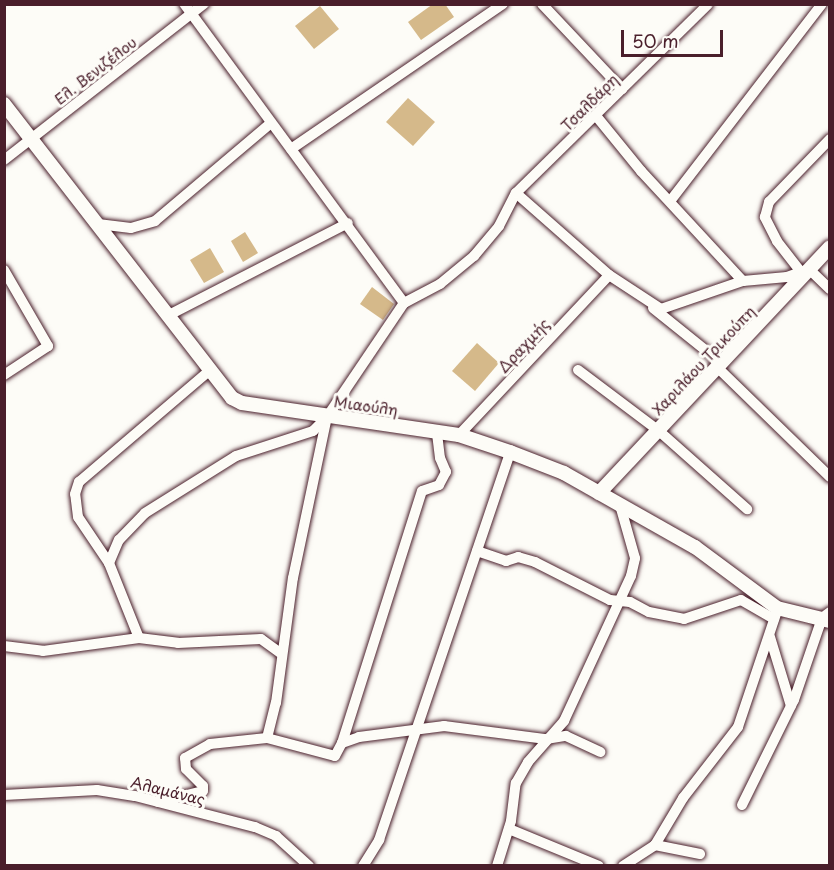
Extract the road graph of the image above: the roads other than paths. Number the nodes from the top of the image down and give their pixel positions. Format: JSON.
{"nodes":[{"id":1,"x":184,"y":4,"type":"edge"},
{"id":2,"x":204,"y":4,"type":"edge"},
{"id":3,"x":503,"y":4,"type":"edge"},
{"id":4,"x":542,"y":4,"type":"edge"},
{"id":5,"x":708,"y":4,"type":"edge"},
{"id":6,"x":822,"y":4,"type":"edge"},
{"id":7,"x":191,"y":14,"type":"junction"},
{"id":8,"x":622,"y":89,"type":"junction"},
{"id":9,"x":4,"y":104,"type":"edge"},
{"id":10,"x":597,"y":117,"type":"junction"},
{"id":11,"x":271,"y":123,"type":"junction"},
{"id":12,"x":30,"y":138,"type":"junction"},
{"id":13,"x":830,"y":140,"type":"edge"},
{"id":14,"x":291,"y":149,"type":"junction"},
{"id":15,"x":4,"y":160,"type":"edge"},
{"id":16,"x":516,"y":193,"type":"junction"},
{"id":17,"x":671,"y":200,"type":"junction"},
{"id":18,"x":348,"y":223,"type":"junction"},
{"id":19,"x":98,"y":224,"type":"junction"},
{"id":20,"x":830,"y":247,"type":"edge"},
{"id":21,"x":4,"y":270,"type":"edge"},
{"id":22,"x":805,"y":271,"type":"junction"},
{"id":23,"x":609,"y":275,"type":"junction"},
{"id":24,"x":743,"y":281,"type":"junction"},
{"id":25,"x":830,"y":289,"type":"edge"},
{"id":26,"x":404,"y":303,"type":"junction"},
{"id":27,"x":648,"y":303,"type":"junction"},
{"id":28,"x":169,"y":315,"type":"junction"},
{"id":29,"x":718,"y":369,"type":"junction"},
{"id":30,"x":578,"y":370,"type":"dead end"},
{"id":31,"x":209,"y":371,"type":"junction"},
{"id":32,"x":4,"y":375,"type":"edge"},
{"id":33,"x":327,"y":417,"type":"junction"},
{"id":34,"x":659,"y":431,"type":"junction"},
{"id":35,"x":437,"y":432,"type":"junction"},
{"id":36,"x":459,"y":435,"type":"junction"},
{"id":37,"x":510,"y":452,"type":"junction"},
{"id":38,"x":830,"y":477,"type":"edge"},
{"id":39,"x":599,"y":493,"type":"junction"},
{"id":40,"x":620,"y":505,"type":"junction"},
{"id":41,"x":747,"y":509,"type":"dead end"},
{"id":42,"x":477,"y":551,"type":"junction"},
{"id":43,"x":109,"y":563,"type":"junction"},
{"id":44,"x":620,"y":601,"type":"junction"},
{"id":45,"x":776,"y":613,"type":"junction"},
{"id":46,"x":827,"y":617,"type":"edge"},
{"id":47,"x":770,"y":637,"type":"junction"},
{"id":48,"x":139,"y":638,"type":"junction"},
{"id":49,"x":4,"y":646,"type":"edge"},
{"id":50,"x":282,"y":654,"type":"junction"},
{"id":51,"x":791,"y":706,"type":"junction"},
{"id":52,"x":415,"y":727,"type":"junction"},
{"id":53,"x":267,"y":738,"type":"junction"},
{"id":54,"x":546,"y":739,"type":"junction"},
{"id":55,"x":342,"y":743,"type":"junction"},
{"id":56,"x":601,"y":752,"type":"dead end"},
{"id":57,"x":4,"y":795,"type":"edge"},
{"id":58,"x":158,"y":802,"type":"junction"},
{"id":59,"x":742,"y":805,"type":"dead end"},
{"id":60,"x":509,"y":829,"type":"junction"},
{"id":61,"x":655,"y":846,"type":"junction"},
{"id":62,"x":297,"y":852,"type":"junction"},
{"id":63,"x":700,"y":854,"type":"dead end"},
{"id":64,"x":309,"y":866,"type":"edge"},
{"id":65,"x":321,"y":866,"type":"edge"},
{"id":66,"x":363,"y":866,"type":"edge"},
{"id":67,"x":497,"y":866,"type":"edge"},
{"id":68,"x":599,"y":866,"type":"edge"},
{"id":69,"x":623,"y":866,"type":"edge"}],
"edges":[{"from":1,"to":7,"type":"street"},
{"from":2,"to":7,"type":"street","name":"Ελ. Βενιζέλου"},
{"from":3,"to":14,"type":"street"},
{"from":4,"to":8,"type":"street"},
{"from":5,"to":8,"type":"street","name":"Τσαλδάρη"},
{"from":6,"to":17,"type":"street"},
{"from":7,"to":11,"type":"street"},
{"from":7,"to":12,"type":"street","name":"Ελ. Βενιζέλου"},
{"from":8,"to":10,"type":"street","name":"Τσαλδάρη"},
{"from":9,"to":12,"type":"street","name":"Μιαούλη"},
{"from":10,"to":16,"type":"street","name":"Τσαλδάρη"},
{"from":10,"to":17,"type":"street"},
{"from":11,"to":14,"type":"street"},
{"from":11,"to":19,"type":"street"},
{"from":12,"to":15,"type":"street","name":"Ελ. Βενιζέλου"},
{"from":12,"to":19,"type":"street","name":"Μιαούλη"},
{"from":13,"to":22,"type":"street"},
{"from":14,"to":18,"type":"street"},
{"from":16,"to":23,"type":"street"},
{"from":16,"to":26,"type":"street","name":"Τσαλδάρη"},
{"from":17,"to":24,"type":"street"},
{"from":18,"to":26,"type":"street"},
{"from":18,"to":28,"type":"street"},
{"from":19,"to":28,"type":"street","name":"Μιαούλη"},
{"from":20,"to":22,"type":"street","name":"Χαριλάου Τρικούπη"},
{"from":21,"to":32,"type":"street"},
{"from":22,"to":24,"type":"street"},
{"from":22,"to":25,"type":"street"},
{"from":22,"to":29,"type":"street","name":"Χαριλάου Τρικούπη"},
{"from":23,"to":27,"type":"street"},
{"from":23,"to":36,"type":"street","name":"Δραχμής"},
{"from":24,"to":27,"type":"street"},
{"from":26,"to":33,"type":"street"},
{"from":27,"to":29,"type":"street"},
{"from":28,"to":31,"type":"street","name":"Μιαούλη"},
{"from":29,"to":34,"type":"street","name":"Χαριλάου Τρικούπη"},
{"from":29,"to":38,"type":"street"},
{"from":30,"to":34,"type":"street"},
{"from":31,"to":33,"type":"street","name":"Μιαούλη"},
{"from":31,"to":43,"type":"street"},
{"from":33,"to":35,"type":"street","name":"Μιαούλη"},
{"from":33,"to":43,"type":"street"},
{"from":33,"to":50,"type":"street"},
{"from":34,"to":39,"type":"street","name":"Χαριλάου Τρικούπη"},
{"from":34,"to":41,"type":"street"},
{"from":35,"to":36,"type":"street","name":"Μιαούλη"},
{"from":35,"to":55,"type":"street"},
{"from":36,"to":37,"type":"street","name":"Μιαούλη"},
{"from":37,"to":39,"type":"street","name":"Μιαούλη"},
{"from":37,"to":42,"type":"street"},
{"from":39,"to":40,"type":"street","name":"Μιαούλη"},
{"from":40,"to":44,"type":"street"},
{"from":40,"to":45,"type":"street","name":"Μιαούλη"},
{"from":42,"to":44,"type":"street"},
{"from":42,"to":52,"type":"street"},
{"from":43,"to":48,"type":"street"},
{"from":44,"to":45,"type":"street"},
{"from":44,"to":54,"type":"street"},
{"from":45,"to":46,"type":"street","name":"Μιαούλη"},
{"from":45,"to":47,"type":"street"},
{"from":46,"to":51,"type":"street"},
{"from":47,"to":51,"type":"street"},
{"from":47,"to":61,"type":"street"},
{"from":48,"to":49,"type":"street"},
{"from":48,"to":50,"type":"street"},
{"from":50,"to":53,"type":"street"},
{"from":51,"to":59,"type":"street"},
{"from":52,"to":54,"type":"street"},
{"from":52,"to":55,"type":"street"},
{"from":52,"to":66,"type":"street"},
{"from":53,"to":55,"type":"street"},
{"from":53,"to":58,"type":"street"},
{"from":54,"to":56,"type":"street"},
{"from":54,"to":60,"type":"street"},
{"from":57,"to":58,"type":"street","name":"Αλαμάνας"},
{"from":58,"to":62,"type":"street","name":"Αλαμάνας"},
{"from":60,"to":67,"type":"street"},
{"from":60,"to":68,"type":"street"},
{"from":61,"to":63,"type":"street"},
{"from":61,"to":69,"type":"street"},
{"from":62,"to":64,"type":"street","name":"Αλαμάνας"},
{"from":62,"to":65,"type":"street"}]}
